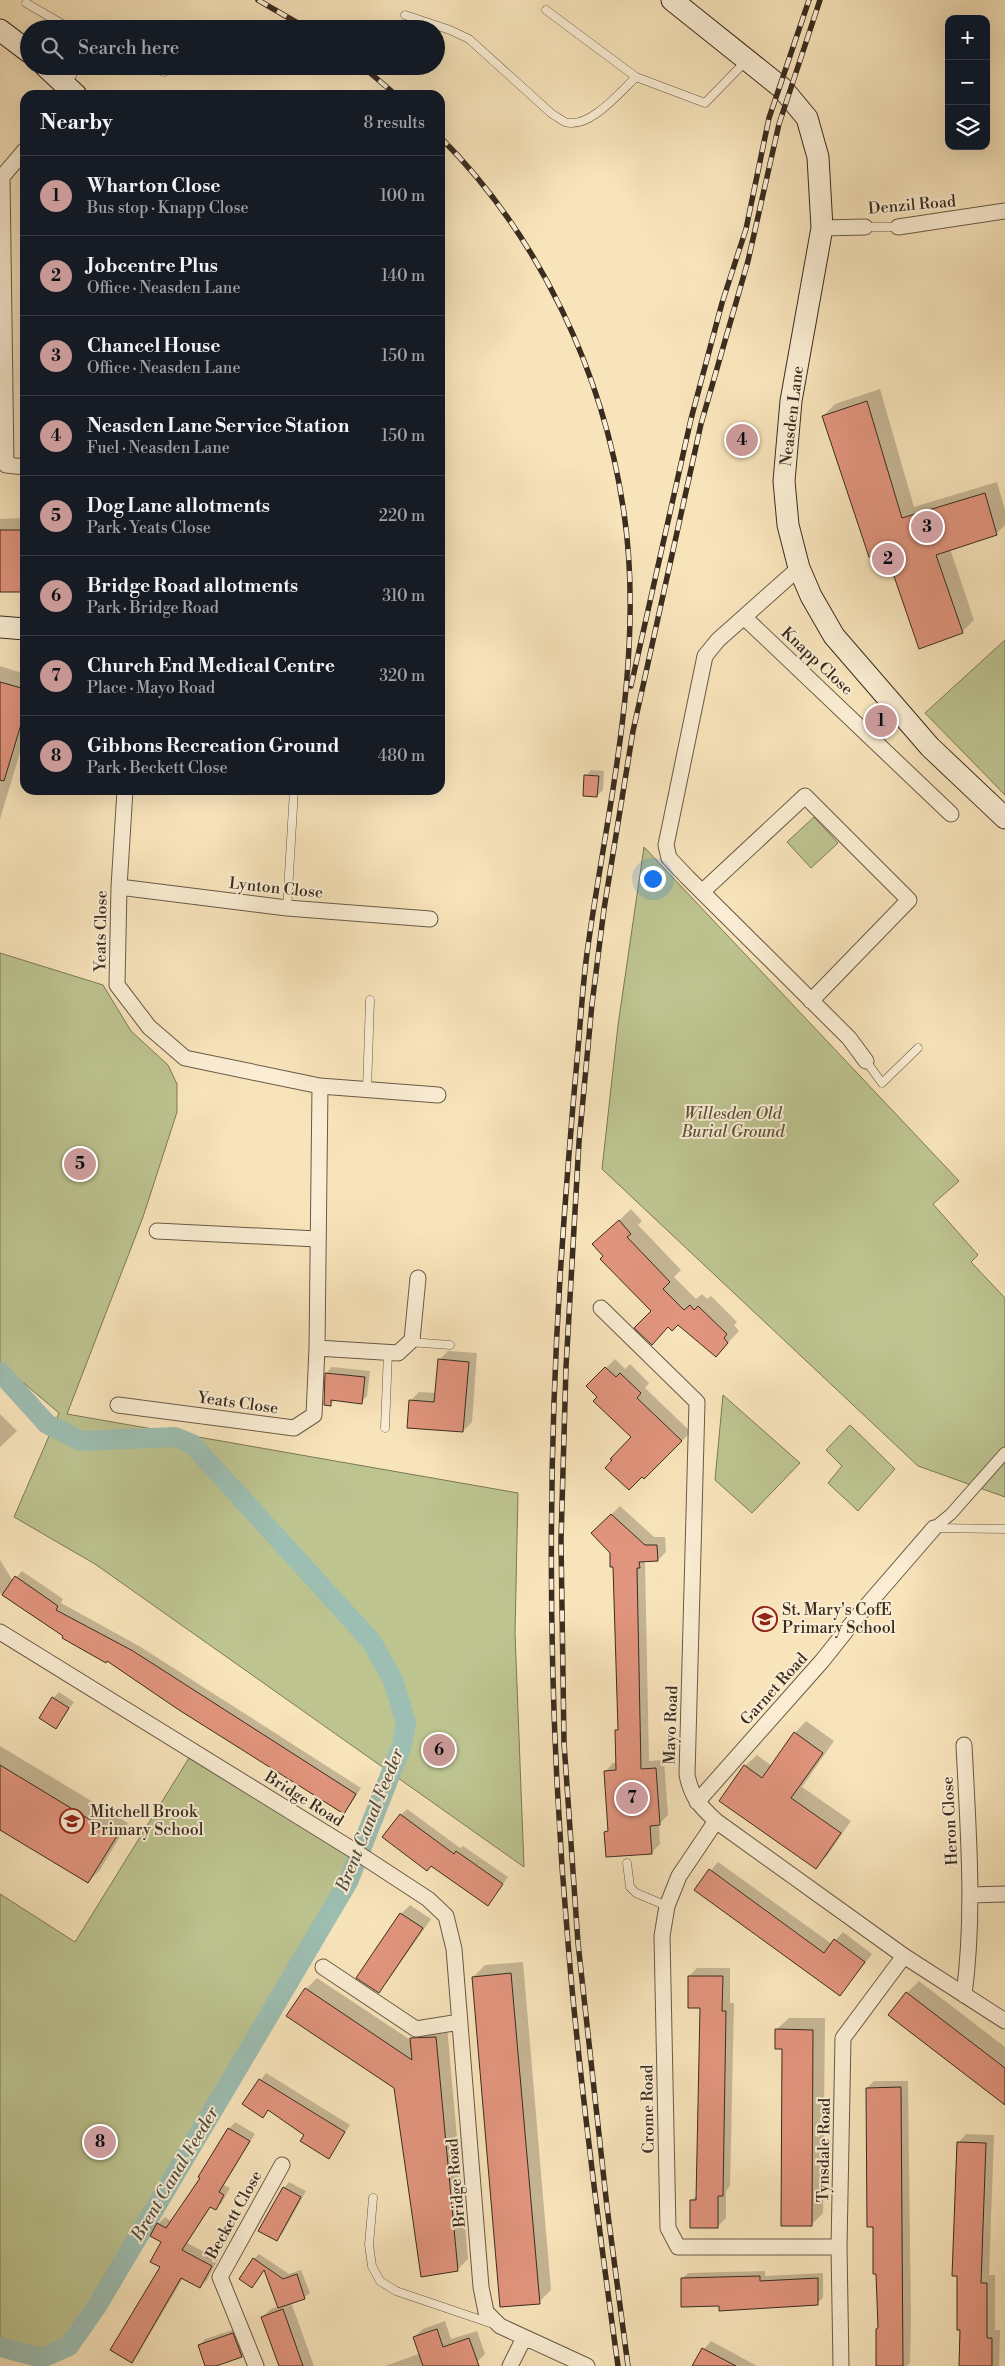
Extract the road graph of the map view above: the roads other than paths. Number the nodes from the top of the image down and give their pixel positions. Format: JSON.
{"nodes":[{"id":1,"x":672,"y":0,"type":"edge"},
{"id":2,"x":26,"y":3,"type":"dead end"},
{"id":3,"x":546,"y":10,"type":"dead end"},
{"id":4,"x":405,"y":15,"type":"dead end"},
{"id":5,"x":55,"y":20,"type":"edge"},
{"id":6,"x":420,"y":20,"type":"edge"},
{"id":7,"x":445,"y":28,"type":"edge"},
{"id":8,"x":0,"y":30,"type":"edge"},
{"id":9,"x":20,"y":45,"type":"edge"},
{"id":10,"x":746,"y":61,"type":"junction"},
{"id":11,"x":54,"y":75,"type":"edge"},
{"id":12,"x":76,"y":75,"type":"edge"},
{"id":13,"x":636,"y":77,"type":"junction"},
{"id":14,"x":70,"y":90,"type":"edge"},
{"id":15,"x":72,"y":90,"type":"edge"},
{"id":16,"x":20,"y":156,"type":"edge"},
{"id":17,"x":1,"y":177,"type":"edge"},
{"id":18,"x":1005,"y":211,"type":"edge"},
{"id":19,"x":865,"y":227,"type":"joint"},
{"id":20,"x":898,"y":227,"type":"joint"},
{"id":21,"x":822,"y":228,"type":"junction"},
{"id":22,"x":3,"y":466,"type":"edge"},
{"id":23,"x":20,"y":467,"type":"edge"},
{"id":24,"x":799,"y":568,"type":"junction"},
{"id":25,"x":744,"y":617,"type":"junction"},
{"id":26,"x":0,"y":627,"type":"edge"},
{"id":27,"x":20,"y":629,"type":"edge"},
{"id":28,"x":125,"y":795,"type":"edge"},
{"id":29,"x":294,"y":795,"type":"edge"},
{"id":30,"x":952,"y":814,"type":"dead end"},
{"id":31,"x":1005,"y":818,"type":"edge"},
{"id":32,"x":119,"y":887,"type":"junction"},
{"id":33,"x":702,"y":892,"type":"junction"},
{"id":34,"x":287,"y":908,"type":"junction"},
{"id":35,"x":430,"y":919,"type":"dead end"},
{"id":36,"x":370,"y":1000,"type":"dead end"},
{"id":37,"x":811,"y":1001,"type":"junction"},
{"id":38,"x":918,"y":1048,"type":"dead end"},
{"id":39,"x":866,"y":1061,"type":"joint"},
{"id":40,"x":320,"y":1086,"type":"junction"},
{"id":41,"x":367,"y":1090,"type":"junction"},
{"id":42,"x":438,"y":1095,"type":"dead end"},
{"id":43,"x":157,"y":1231,"type":"dead end"},
{"id":44,"x":317,"y":1239,"type":"junction"},
{"id":45,"x":418,"y":1278,"type":"dead end"},
{"id":46,"x":601,"y":1308,"type":"dead end"},
{"id":47,"x":409,"y":1342,"type":"junction"},
{"id":48,"x":450,"y":1345,"type":"dead end"},
{"id":49,"x":317,"y":1348,"type":"junction"},
{"id":50,"x":388,"y":1352,"type":"junction"},
{"id":51,"x":118,"y":1405,"type":"dead end"},
{"id":52,"x":385,"y":1428,"type":"dead end"},
{"id":53,"x":1005,"y":1453,"type":"edge"},
{"id":54,"x":934,"y":1528,"type":"junction"},
{"id":55,"x":1005,"y":1529,"type":"edge"},
{"id":56,"x":0,"y":1632,"type":"edge"},
{"id":57,"x":964,"y":1746,"type":"dead end"},
{"id":58,"x":697,"y":1802,"type":"junction"},
{"id":59,"x":716,"y":1822,"type":"junction"},
{"id":60,"x":626,"y":1863,"type":"dead end"},
{"id":61,"x":1005,"y":1894,"type":"edge"},
{"id":62,"x":971,"y":1895,"type":"junction"},
{"id":63,"x":666,"y":1906,"type":"junction"},
{"id":64,"x":904,"y":1956,"type":"junction"},
{"id":65,"x":323,"y":1967,"type":"dead end"},
{"id":66,"x":964,"y":1995,"type":"junction"},
{"id":67,"x":1005,"y":2021,"type":"edge"},
{"id":68,"x":460,"y":2022,"type":"junction"},
{"id":69,"x":282,"y":2166,"type":"dead end"},
{"id":70,"x":373,"y":2198,"type":"dead end"},
{"id":71,"x":839,"y":2247,"type":"junction"},
{"id":72,"x":500,"y":2326,"type":"junction"},
{"id":73,"x":524,"y":2338,"type":"junction"},
{"id":74,"x":256,"y":2366,"type":"edge"},
{"id":75,"x":510,"y":2366,"type":"edge"},
{"id":76,"x":587,"y":2366,"type":"edge"},
{"id":77,"x":841,"y":2366,"type":"edge"}],
"edges":[{"from":1,"to":10,"type":"main road","name":"Neasden Lane"},
{"from":2,"to":5,"type":"lane"},
{"from":3,"to":13,"type":"lane"},
{"from":4,"to":6,"type":"lane"},
{"from":7,"to":13,"type":"lane"},
{"from":8,"to":9,"type":"main road"},
{"from":10,"to":13,"type":"lane"},
{"from":10,"to":21,"type":"main road","name":"Neasden Lane"},
{"from":11,"to":14,"type":"main road"},
{"from":12,"to":15,"type":"lane"},
{"from":16,"to":17,"type":"street"},
{"from":17,"to":22,"type":"street"},
{"from":18,"to":20,"type":"street","name":"Denzil Road"},
{"from":19,"to":20,"type":"lane","name":"Denzil Road"},
{"from":19,"to":21,"type":"street","name":"Denzil Road"},
{"from":21,"to":24,"type":"main road","name":"Neasden Lane"},
{"from":22,"to":23,"type":"street"},
{"from":24,"to":25,"type":"street"},
{"from":24,"to":31,"type":"main road","name":"Neasden Lane"},
{"from":25,"to":30,"type":"street","name":"Knapp Close"},
{"from":25,"to":33,"type":"street"},
{"from":26,"to":27,"type":"main road"},
{"from":28,"to":32,"type":"street","name":"Yeats Close"},
{"from":29,"to":34,"type":"lane"},
{"from":32,"to":34,"type":"street","name":"Lynton Close"},
{"from":32,"to":40,"type":"street","name":"Yeats Close"},
{"from":33,"to":37,"type":"street"},
{"from":33,"to":37,"type":"street"},
{"from":34,"to":35,"type":"street","name":"Lynton Close"},
{"from":36,"to":41,"type":"lane"},
{"from":37,"to":39,"type":"street"},
{"from":38,"to":39,"type":"lane"},
{"from":40,"to":41,"type":"street","name":"Yeats Close"},
{"from":40,"to":44,"type":"street","name":"Yeats Close"},
{"from":41,"to":42,"type":"street","name":"Yeats Close"},
{"from":43,"to":44,"type":"street"},
{"from":44,"to":49,"type":"street","name":"Yeats Close"},
{"from":45,"to":47,"type":"street"},
{"from":46,"to":58,"type":"street","name":"Mayo Road"},
{"from":47,"to":48,"type":"lane"},
{"from":47,"to":50,"type":"street"},
{"from":49,"to":50,"type":"street"},
{"from":49,"to":51,"type":"street","name":"Yeats Close"},
{"from":50,"to":52,"type":"lane"},
{"from":53,"to":54,"type":"street","name":"Garnet Road"},
{"from":54,"to":55,"type":"lane"},
{"from":54,"to":58,"type":"street","name":"Garnet Road"},
{"from":56,"to":68,"type":"street","name":"Bridge Road"},
{"from":57,"to":62,"type":"street","name":"Heron Close"},
{"from":58,"to":59,"type":"street","name":"Mayo Road"},
{"from":59,"to":63,"type":"street","name":"Crome Road"},
{"from":59,"to":64,"type":"street","name":"Mayo Road"},
{"from":60,"to":63,"type":"lane"},
{"from":61,"to":62,"type":"street"},
{"from":62,"to":66,"type":"street","name":"Heron Close"},
{"from":63,"to":71,"type":"street","name":"Crome Road"},
{"from":64,"to":66,"type":"street","name":"Mayo Road"},
{"from":64,"to":71,"type":"street","name":"Tynsdale Road"},
{"from":65,"to":68,"type":"street"},
{"from":66,"to":67,"type":"street","name":"Mayo Road"},
{"from":68,"to":72,"type":"street","name":"Bridge Road"},
{"from":69,"to":74,"type":"street","name":"Beckett Close"},
{"from":70,"to":72,"type":"lane"},
{"from":71,"to":77,"type":"street","name":"Tynsdale Road"},
{"from":72,"to":73,"type":"street"},
{"from":73,"to":75,"type":"street"},
{"from":73,"to":76,"type":"street"}]}
